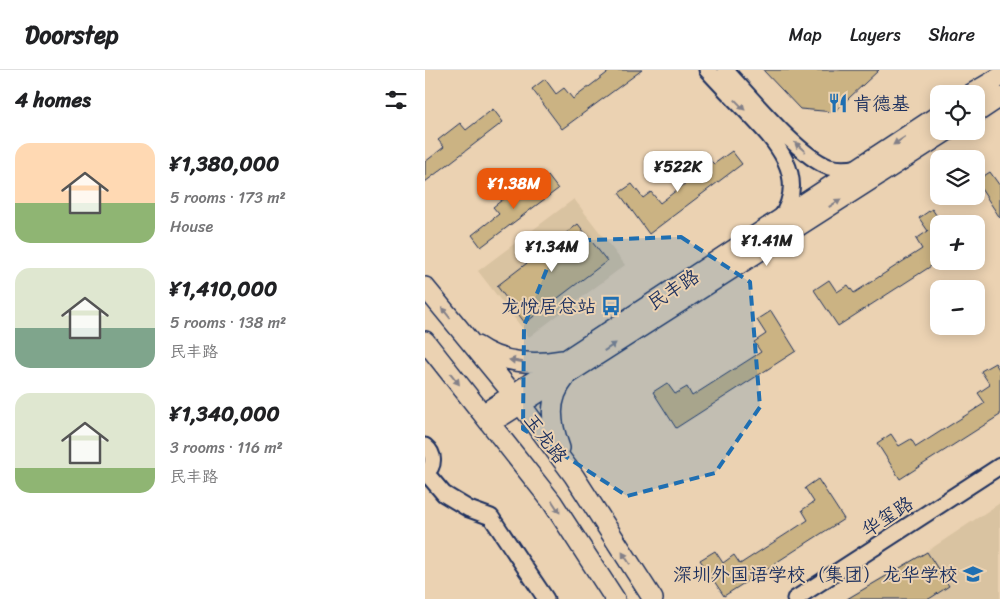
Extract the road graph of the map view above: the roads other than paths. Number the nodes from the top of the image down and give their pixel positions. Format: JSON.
{"nodes":[{"id":1,"x":707,"y":70,"type":"edge"},
{"id":2,"x":725,"y":70,"type":"edge"},
{"id":3,"x":1000,"y":76,"type":"edge"},
{"id":4,"x":985,"y":85,"type":"edge"},
{"id":5,"x":1000,"y":98,"type":"edge"},
{"id":6,"x":985,"y":107,"type":"edge"},
{"id":7,"x":930,"y":121,"type":"edge"},
{"id":8,"x":933,"y":140,"type":"edge"},
{"id":9,"x":859,"y":167,"type":"junction"},
{"id":10,"x":780,"y":219,"type":"junction"},
{"id":11,"x":425,"y":287,"type":"edge"},
{"id":12,"x":467,"y":339,"type":"junction"},
{"id":13,"x":425,"y":341,"type":"edge"},
{"id":14,"x":567,"y":367,"type":"junction"},
{"id":15,"x":517,"y":399,"type":"junction"},
{"id":16,"x":486,"y":419,"type":"junction"},
{"id":17,"x":425,"y":446,"type":"edge"},
{"id":18,"x":567,"y":466,"type":"junction"},
{"id":19,"x":1000,"y":466,"type":"edge"},
{"id":20,"x":426,"y":474,"type":"edge"},
{"id":21,"x":546,"y":599,"type":"edge"},
{"id":22,"x":615,"y":599,"type":"edge"},
{"id":23,"x":653,"y":599,"type":"edge"},
{"id":24,"x":795,"y":599,"type":"edge"}],
"edges":[{"from":1,"to":10,"type":"street","one_way":true},
{"from":9,"to":2,"type":"street","one_way":true},
{"from":3,"to":4,"type":"main road"},
{"from":5,"to":6,"type":"main road"},
{"from":7,"to":9,"type":"main road","name":"民丰路","one_way":true},
{"from":14,"to":8,"type":"main road","name":"民丰路","one_way":true},
{"from":9,"to":10,"type":"main road","name":"民丰路"},
{"from":10,"to":14,"type":"main road","name":"民丰路"},
{"from":12,"to":11,"type":"main road","name":"玉龙路","one_way":true},
{"from":14,"to":12,"type":"main road","one_way":true},
{"from":12,"to":15,"type":"main road","name":"玉龙路"},
{"from":13,"to":16,"type":"main road","name":"玉龙路","one_way":true},
{"from":14,"to":15,"type":"main road","name":"民丰路"},
{"from":14,"to":18,"type":"main road"},
{"from":15,"to":16,"type":"main road","name":"民丰路"},
{"from":15,"to":18,"type":"main road","name":"玉龙路"},
{"from":16,"to":22,"type":"main road","name":"玉龙路","one_way":true},
{"from":17,"to":20,"type":"street"},
{"from":23,"to":18,"type":"main road","name":"玉龙路","one_way":true},
{"from":19,"to":24,"type":"street","name":"华玺路"},
{"from":20,"to":21,"type":"street"}]}
